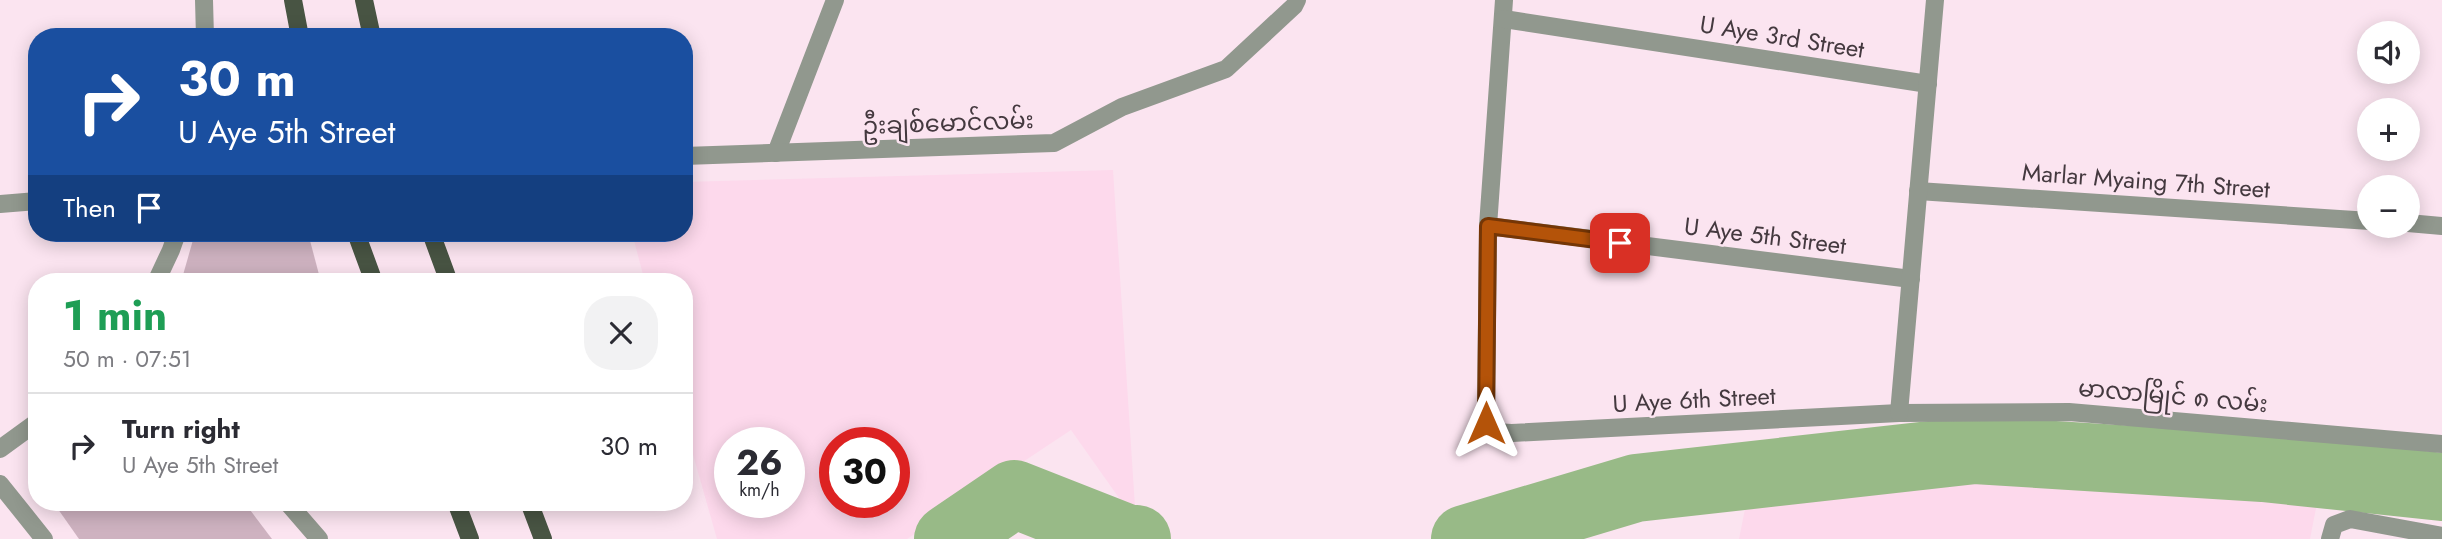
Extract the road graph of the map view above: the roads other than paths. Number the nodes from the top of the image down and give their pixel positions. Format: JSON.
{"nodes":[{"id":1,"x":204,"y":0,"type":"edge"},
{"id":2,"x":293,"y":0,"type":"edge"},
{"id":3,"x":364,"y":0,"type":"edge"},
{"id":4,"x":835,"y":0,"type":"edge"},
{"id":5,"x":1297,"y":0,"type":"edge"},
{"id":6,"x":1504,"y":0,"type":"edge"},
{"id":7,"x":1935,"y":0,"type":"edge"},
{"id":8,"x":1504,"y":19,"type":"junction"},
{"id":9,"x":205,"y":28,"type":"edge"},
{"id":10,"x":298,"y":28,"type":"edge"},
{"id":11,"x":370,"y":28,"type":"edge"},
{"id":12,"x":1928,"y":84,"type":"junction"},
{"id":13,"x":776,"y":153,"type":"junction"},
{"id":14,"x":693,"y":156,"type":"edge"},
{"id":15,"x":1918,"y":191,"type":"junction"},
{"id":16,"x":28,"y":202,"type":"edge"},
{"id":17,"x":0,"y":204,"type":"edge"},
{"id":18,"x":2357,"y":220,"type":"edge"},
{"id":19,"x":2420,"y":224,"type":"edge"},
{"id":20,"x":1488,"y":226,"type":"junction"},
{"id":21,"x":2442,"y":226,"type":"edge"},
{"id":22,"x":174,"y":242,"type":"edge"},
{"id":23,"x":359,"y":242,"type":"edge"},
{"id":24,"x":434,"y":242,"type":"edge"},
{"id":25,"x":160,"y":273,"type":"edge"},
{"id":26,"x":371,"y":273,"type":"edge"},
{"id":27,"x":446,"y":273,"type":"edge"},
{"id":28,"x":1911,"y":279,"type":"junction"},
{"id":29,"x":1899,"y":413,"type":"junction"},
{"id":30,"x":28,"y":429,"type":"edge"},
{"id":31,"x":2442,"y":444,"type":"edge"},
{"id":32,"x":0,"y":449,"type":"edge"},
{"id":33,"x":0,"y":484,"type":"edge"},
{"id":34,"x":295,"y":511,"type":"edge"},
{"id":35,"x":459,"y":511,"type":"edge"},
{"id":36,"x":533,"y":511,"type":"edge"},
{"id":37,"x":2332,"y":532,"type":"edge"},
{"id":38,"x":2442,"y":536,"type":"edge"},
{"id":39,"x":44,"y":539,"type":"edge"},
{"id":40,"x":319,"y":539,"type":"edge"},
{"id":41,"x":470,"y":539,"type":"edge"},
{"id":42,"x":543,"y":539,"type":"edge"}],
"edges":[{"from":1,"to":9,"type":"street"},
{"from":2,"to":10,"type":"main road"},
{"from":3,"to":11,"type":"main road"},
{"from":4,"to":13,"type":"street"},
{"from":5,"to":13,"type":"street","name":"ဦးချစ်မောင်လမ်း"},
{"from":6,"to":8,"type":"street"},
{"from":7,"to":12,"type":"street"},
{"from":8,"to":12,"type":"street","name":"U Aye 3rd Street"},
{"from":8,"to":20,"type":"street"},
{"from":12,"to":15,"type":"street"},
{"from":13,"to":14,"type":"street","name":"ဦးချစ်မောင်လမ်း"},
{"from":15,"to":18,"type":"street","name":"Marlar Myaing 7th Street"},
{"from":15,"to":28,"type":"street"},
{"from":16,"to":17,"type":"street"},
{"from":19,"to":21,"type":"street"},
{"from":20,"to":28,"type":"street","name":"U Aye 5th Street"},
{"from":20,"to":29,"type":"street","name":"U Aye 6th Street"},
{"from":22,"to":25,"type":"street"},
{"from":23,"to":26,"type":"main road"},
{"from":24,"to":27,"type":"main road"},
{"from":28,"to":29,"type":"street"},
{"from":29,"to":31,"type":"street","name":"မာလာမြိုင် ၈ လမ်း"},
{"from":30,"to":32,"type":"street"},
{"from":33,"to":39,"type":"street"},
{"from":34,"to":40,"type":"street"},
{"from":35,"to":41,"type":"main road"},
{"from":36,"to":42,"type":"main road"},
{"from":37,"to":38,"type":"street"}]}
